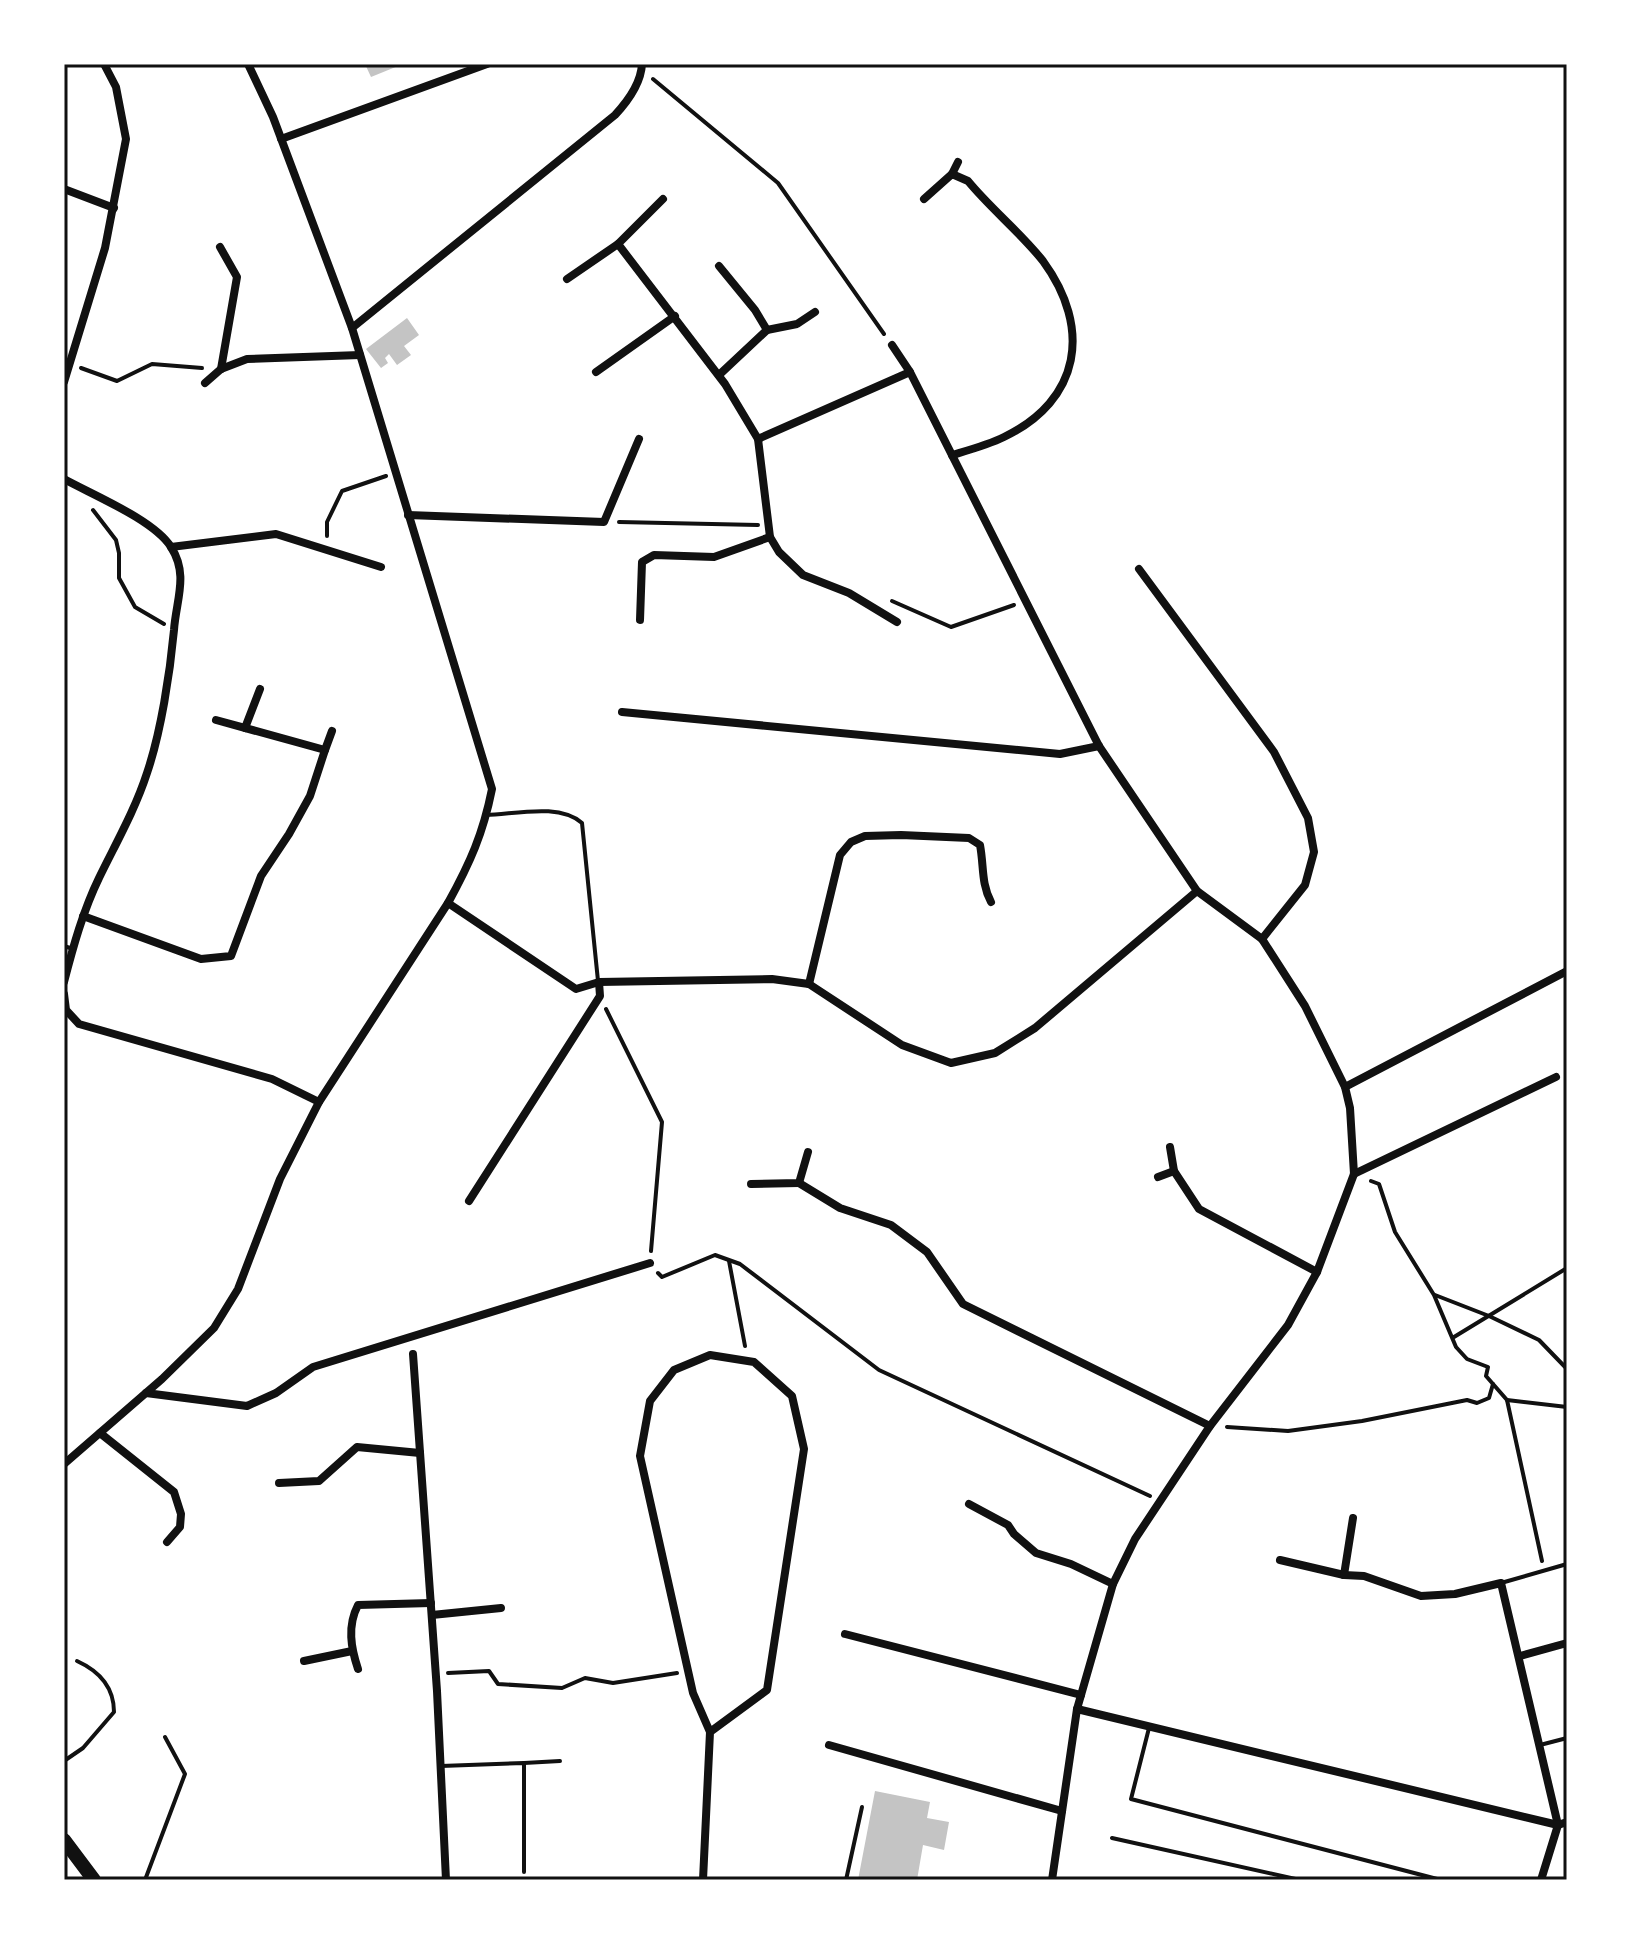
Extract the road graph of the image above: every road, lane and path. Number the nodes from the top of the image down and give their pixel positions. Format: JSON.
{"nodes":[{"id":1,"x":104,"y":64,"type":"edge"},
{"id":2,"x":248,"y":64,"type":"edge"},
{"id":3,"x":487,"y":64,"type":"edge"},
{"id":4,"x":642,"y":67,"type":"edge"},
{"id":5,"x":281,"y":139,"type":"junction"},
{"id":6,"x":958,"y":162,"type":"dead end"},
{"id":7,"x":952,"y":174,"type":"junction"},
{"id":8,"x":64,"y":189,"type":"edge"},
{"id":9,"x":663,"y":199,"type":"dead end"},
{"id":10,"x":924,"y":199,"type":"dead end"},
{"id":11,"x":114,"y":208,"type":"junction"},
{"id":12,"x":618,"y":244,"type":"junction"},
{"id":13,"x":220,"y":247,"type":"dead end"},
{"id":14,"x":719,"y":266,"type":"dead end"},
{"id":15,"x":567,"y":279,"type":"dead end"},
{"id":16,"x":815,"y":312,"type":"dead end"},
{"id":17,"x":675,"y":316,"type":"junction"},
{"id":18,"x":352,"y":328,"type":"junction"},
{"id":19,"x":767,"y":330,"type":"junction"},
{"id":20,"x":892,"y":345,"type":"joint"},
{"id":21,"x":360,"y":355,"type":"junction"},
{"id":22,"x":70,"y":365,"type":"junction"},
{"id":23,"x":221,"y":369,"type":"junction"},
{"id":24,"x":596,"y":372,"type":"dead end"},
{"id":25,"x":910,"y":372,"type":"junction"},
{"id":26,"x":719,"y":375,"type":"junction"},
{"id":27,"x":64,"y":382,"type":"edge"},
{"id":28,"x":205,"y":383,"type":"dead end"},
{"id":29,"x":639,"y":439,"type":"dead end"},
{"id":30,"x":758,"y":439,"type":"junction"},
{"id":31,"x":952,"y":455,"type":"junction"},
{"id":32,"x":396,"y":473,"type":"junction"},
{"id":33,"x":64,"y":479,"type":"edge"},
{"id":34,"x":95,"y":496,"type":"junction"},
{"id":35,"x":408,"y":515,"type":"junction"},
{"id":36,"x":604,"y":522,"type":"junction"},
{"id":37,"x":768,"y":525,"type":"junction"},
{"id":38,"x":770,"y":537,"type":"junction"},
{"id":39,"x":171,"y":547,"type":"junction"},
{"id":40,"x":326,"y":551,"type":"junction"},
{"id":41,"x":381,"y":567,"type":"dead end"},
{"id":42,"x":1139,"y":569,"type":"dead end"},
{"id":43,"x":879,"y":596,"type":"dead end"},
{"id":44,"x":1026,"y":601,"type":"junction"},
{"id":45,"x":640,"y":620,"type":"dead end"},
{"id":46,"x":897,"y":622,"type":"dead end"},
{"id":47,"x":174,"y":629,"type":"junction"},
{"id":48,"x":260,"y":689,"type":"dead end"},
{"id":49,"x":622,"y":712,"type":"dead end"},
{"id":50,"x":216,"y":720,"type":"dead end"},
{"id":51,"x":245,"y":728,"type":"junction"},
{"id":52,"x":332,"y":731,"type":"dead end"},
{"id":53,"x":1099,"y":746,"type":"junction"},
{"id":54,"x":325,"y":750,"type":"junction"},
{"id":55,"x":486,"y":815,"type":"junction"},
{"id":56,"x":1197,"y":891,"type":"junction"},
{"id":57,"x":991,"y":902,"type":"dead end"},
{"id":58,"x":448,"y":903,"type":"junction"},
{"id":59,"x":83,"y":916,"type":"junction"},
{"id":60,"x":1262,"y":939,"type":"junction"},
{"id":61,"x":68,"y":947,"type":"edge"},
{"id":62,"x":1567,"y":971,"type":"edge"},
{"id":63,"x":64,"y":982,"type":"edge"},
{"id":64,"x":599,"y":982,"type":"junction"},
{"id":65,"x":809,"y":984,"type":"junction"},
{"id":66,"x":64,"y":994,"type":"edge"},
{"id":67,"x":600,"y":996,"type":"junction"},
{"id":68,"x":1556,"y":1077,"type":"dead end"},
{"id":69,"x":1345,"y":1087,"type":"junction"},
{"id":70,"x":319,"y":1102,"type":"junction"},
{"id":71,"x":1170,"y":1147,"type":"dead end"},
{"id":72,"x":808,"y":1152,"type":"dead end"},
{"id":73,"x":1174,"y":1171,"type":"junction"},
{"id":74,"x":1354,"y":1174,"type":"junction"},
{"id":75,"x":1158,"y":1177,"type":"dead end"},
{"id":76,"x":799,"y":1183,"type":"junction"},
{"id":77,"x":751,"y":1184,"type":"dead end"},
{"id":78,"x":469,"y":1201,"type":"dead end"},
{"id":79,"x":729,"y":1261,"type":"junction"},
{"id":80,"x":650,"y":1263,"type":"junction"},
{"id":81,"x":1567,"y":1268,"type":"edge"},
{"id":82,"x":1317,"y":1272,"type":"junction"},
{"id":83,"x":1434,"y":1295,"type":"junction"},
{"id":84,"x":1489,"y":1316,"type":"junction"},
{"id":85,"x":1454,"y":1337,"type":"junction"},
{"id":86,"x":413,"y":1354,"type":"dead end"},
{"id":87,"x":748,"y":1361,"type":"junction"},
{"id":88,"x":1567,"y":1369,"type":"edge"},
{"id":89,"x":1493,"y":1384,"type":"junction"},
{"id":90,"x":146,"y":1393,"type":"junction"},
{"id":91,"x":1507,"y":1400,"type":"junction"},
{"id":92,"x":1567,"y":1407,"type":"edge"},
{"id":93,"x":1210,"y":1426,"type":"junction"},
{"id":94,"x":100,"y":1433,"type":"junction"},
{"id":95,"x":420,"y":1453,"type":"junction"},
{"id":96,"x":64,"y":1464,"type":"edge"},
{"id":97,"x":279,"y":1483,"type":"dead end"},
{"id":98,"x":1160,"y":1500,"type":"junction"},
{"id":99,"x":969,"y":1504,"type":"dead end"},
{"id":100,"x":1353,"y":1518,"type":"dead end"},
{"id":101,"x":167,"y":1542,"type":"dead end"},
{"id":102,"x":1280,"y":1560,"type":"dead end"},
{"id":103,"x":1567,"y":1564,"type":"edge"},
{"id":104,"x":1544,"y":1570,"type":"junction"},
{"id":105,"x":1344,"y":1575,"type":"junction"},
{"id":106,"x":1501,"y":1583,"type":"junction"},
{"id":107,"x":1113,"y":1584,"type":"junction"},
{"id":108,"x":431,"y":1603,"type":"junction"},
{"id":109,"x":501,"y":1608,"type":"dead end"},
{"id":110,"x":432,"y":1615,"type":"junction"},
{"id":111,"x":845,"y":1634,"type":"dead end"},
{"id":112,"x":1567,"y":1643,"type":"edge"},
{"id":113,"x":352,"y":1651,"type":"junction"},
{"id":114,"x":1520,"y":1656,"type":"junction"},
{"id":115,"x":77,"y":1661,"type":"dead end"},
{"id":116,"x":304,"y":1661,"type":"dead end"},
{"id":117,"x":358,"y":1669,"type":"dead end"},
{"id":118,"x":688,"y":1671,"type":"junction"},
{"id":119,"x":436,"y":1674,"type":"junction"},
{"id":120,"x":1081,"y":1695,"type":"junction"},
{"id":121,"x":1077,"y":1709,"type":"junction"},
{"id":122,"x":1149,"y":1726,"type":"junction"},
{"id":123,"x":710,"y":1732,"type":"junction"},
{"id":124,"x":165,"y":1737,"type":"dead end"},
{"id":125,"x":1567,"y":1738,"type":"edge"},
{"id":126,"x":829,"y":1745,"type":"dead end"},
{"id":127,"x":1540,"y":1745,"type":"junction"},
{"id":128,"x":64,"y":1761,"type":"edge"},
{"id":129,"x":560,"y":1761,"type":"dead end"},
{"id":130,"x":524,"y":1763,"type":"junction"},
{"id":131,"x":441,"y":1766,"type":"junction"},
{"id":132,"x":862,"y":1807,"type":"dead end"},
{"id":133,"x":1062,"y":1811,"type":"junction"},
{"id":134,"x":1563,"y":1824,"type":"edge"},
{"id":135,"x":1112,"y":1838,"type":"dead end"},
{"id":136,"x":64,"y":1840,"type":"edge"},
{"id":137,"x":524,"y":1872,"type":"dead end"},
{"id":138,"x":94,"y":1880,"type":"edge"},
{"id":139,"x":145,"y":1880,"type":"edge"},
{"id":140,"x":446,"y":1880,"type":"edge"},
{"id":141,"x":703,"y":1880,"type":"edge"},
{"id":142,"x":846,"y":1880,"type":"edge"},
{"id":143,"x":1052,"y":1880,"type":"edge"},
{"id":144,"x":1300,"y":1880,"type":"edge"},
{"id":145,"x":1441,"y":1880,"type":"edge"},
{"id":146,"x":1541,"y":1880,"type":"edge"}],
"edges":[{"from":1,"to":11,"type":"street"},
{"from":2,"to":5,"type":"street"},
{"from":3,"to":5,"type":"street"},
{"from":4,"to":18,"type":"street"},
{"from":4,"to":20,"type":"path"},
{"from":5,"to":18,"type":"street"},
{"from":6,"to":7,"type":"street"},
{"from":7,"to":10,"type":"street"},
{"from":7,"to":31,"type":"street"},
{"from":8,"to":11,"type":"street"},
{"from":9,"to":12,"type":"street"},
{"from":11,"to":22,"type":"street"},
{"from":12,"to":15,"type":"street"},
{"from":12,"to":17,"type":"street"},
{"from":13,"to":23,"type":"street"},
{"from":14,"to":19,"type":"street"},
{"from":16,"to":19,"type":"street"},
{"from":17,"to":24,"type":"street"},
{"from":17,"to":26,"type":"street"},
{"from":18,"to":21,"type":"street"},
{"from":19,"to":26,"type":"street"},
{"from":20,"to":25,"type":"street"},
{"from":21,"to":23,"type":"street"},
{"from":21,"to":32,"type":"street"},
{"from":22,"to":23,"type":"path"},
{"from":22,"to":27,"type":"street"},
{"from":23,"to":28,"type":"street"},
{"from":25,"to":30,"type":"street"},
{"from":25,"to":31,"type":"street"},
{"from":26,"to":30,"type":"street"},
{"from":29,"to":36,"type":"street"},
{"from":30,"to":37,"type":"street"},
{"from":31,"to":44,"type":"street"},
{"from":32,"to":35,"type":"street"},
{"from":32,"to":40,"type":"path"},
{"from":33,"to":34,"type":"street"},
{"from":34,"to":39,"type":"street"},
{"from":34,"to":47,"type":"path"},
{"from":35,"to":36,"type":"street"},
{"from":35,"to":55,"type":"street"},
{"from":36,"to":37,"type":"path"},
{"from":37,"to":38,"type":"street"},
{"from":38,"to":45,"type":"street"},
{"from":38,"to":46,"type":"street"},
{"from":39,"to":40,"type":"street"},
{"from":39,"to":47,"type":"street"},
{"from":40,"to":41,"type":"street"},
{"from":42,"to":60,"type":"street"},
{"from":43,"to":44,"type":"path"},
{"from":44,"to":53,"type":"street"},
{"from":47,"to":59,"type":"street"},
{"from":48,"to":51,"type":"street"},
{"from":49,"to":53,"type":"street"},
{"from":50,"to":51,"type":"street"},
{"from":51,"to":54,"type":"street"},
{"from":52,"to":54,"type":"street"},
{"from":53,"to":56,"type":"street"},
{"from":54,"to":59,"type":"street"},
{"from":55,"to":58,"type":"street"},
{"from":55,"to":64,"type":"lane"},
{"from":56,"to":60,"type":"street"},
{"from":56,"to":65,"type":"street"},
{"from":57,"to":65,"type":"street"},
{"from":58,"to":64,"type":"street"},
{"from":58,"to":70,"type":"street"},
{"from":59,"to":61,"type":"street"},
{"from":60,"to":69,"type":"street"},
{"from":61,"to":63,"type":"street"},
{"from":62,"to":69,"type":"street"},
{"from":64,"to":65,"type":"street"},
{"from":64,"to":67,"type":"street"},
{"from":66,"to":70,"type":"street"},
{"from":67,"to":78,"type":"street"},
{"from":67,"to":80,"type":"path"},
{"from":68,"to":74,"type":"street"},
{"from":69,"to":74,"type":"street"},
{"from":70,"to":90,"type":"street"},
{"from":71,"to":73,"type":"street"},
{"from":72,"to":76,"type":"street"},
{"from":73,"to":75,"type":"street"},
{"from":73,"to":82,"type":"street"},
{"from":74,"to":82,"type":"street"},
{"from":74,"to":83,"type":"path"},
{"from":76,"to":77,"type":"street"},
{"from":76,"to":93,"type":"street"},
{"from":79,"to":80,"type":"path"},
{"from":79,"to":87,"type":"path"},
{"from":79,"to":98,"type":"path"},
{"from":80,"to":90,"type":"street"},
{"from":81,"to":84,"type":"path"},
{"from":82,"to":93,"type":"street"},
{"from":83,"to":84,"type":"path"},
{"from":83,"to":85,"type":"path"},
{"from":84,"to":85,"type":"path"},
{"from":84,"to":88,"type":"path"},
{"from":85,"to":89,"type":"path"},
{"from":86,"to":95,"type":"street"},
{"from":87,"to":118,"type":"street"},
{"from":87,"to":123,"type":"street"},
{"from":89,"to":91,"type":"path"},
{"from":89,"to":93,"type":"path"},
{"from":90,"to":94,"type":"street"},
{"from":91,"to":92,"type":"path"},
{"from":91,"to":104,"type":"path"},
{"from":93,"to":98,"type":"street"},
{"from":94,"to":96,"type":"street"},
{"from":94,"to":101,"type":"street"},
{"from":95,"to":97,"type":"street"},
{"from":95,"to":108,"type":"street"},
{"from":98,"to":107,"type":"street"},
{"from":99,"to":107,"type":"street"},
{"from":100,"to":105,"type":"street"},
{"from":102,"to":105,"type":"street"},
{"from":103,"to":104,"type":"lane"},
{"from":104,"to":106,"type":"lane"},
{"from":105,"to":106,"type":"street"},
{"from":106,"to":114,"type":"street"},
{"from":107,"to":120,"type":"street"},
{"from":108,"to":110,"type":"street"},
{"from":108,"to":113,"type":"street"},
{"from":109,"to":110,"type":"street"},
{"from":110,"to":119,"type":"street"},
{"from":111,"to":120,"type":"street"},
{"from":112,"to":114,"type":"street"},
{"from":113,"to":116,"type":"street"},
{"from":113,"to":117,"type":"street"},
{"from":114,"to":127,"type":"street"},
{"from":115,"to":128,"type":"lane"},
{"from":118,"to":119,"type":"path"},
{"from":118,"to":123,"type":"street"},
{"from":119,"to":131,"type":"street"},
{"from":120,"to":121,"type":"street"},
{"from":121,"to":122,"type":"street"},
{"from":121,"to":133,"type":"street"},
{"from":122,"to":134,"type":"street"},
{"from":122,"to":145,"type":"lane"},
{"from":123,"to":141,"type":"street"},
{"from":124,"to":139,"type":"lane"},
{"from":125,"to":127,"type":"lane"},
{"from":126,"to":133,"type":"street"},
{"from":127,"to":134,"type":"street"},
{"from":129,"to":130,"type":"lane"},
{"from":130,"to":131,"type":"lane"},
{"from":130,"to":137,"type":"lane"},
{"from":131,"to":140,"type":"street"},
{"from":132,"to":142,"type":"lane"},
{"from":133,"to":143,"type":"street"},
{"from":134,"to":146,"type":"street"},
{"from":135,"to":144,"type":"lane"},
{"from":136,"to":138,"type":"main road"}]}
